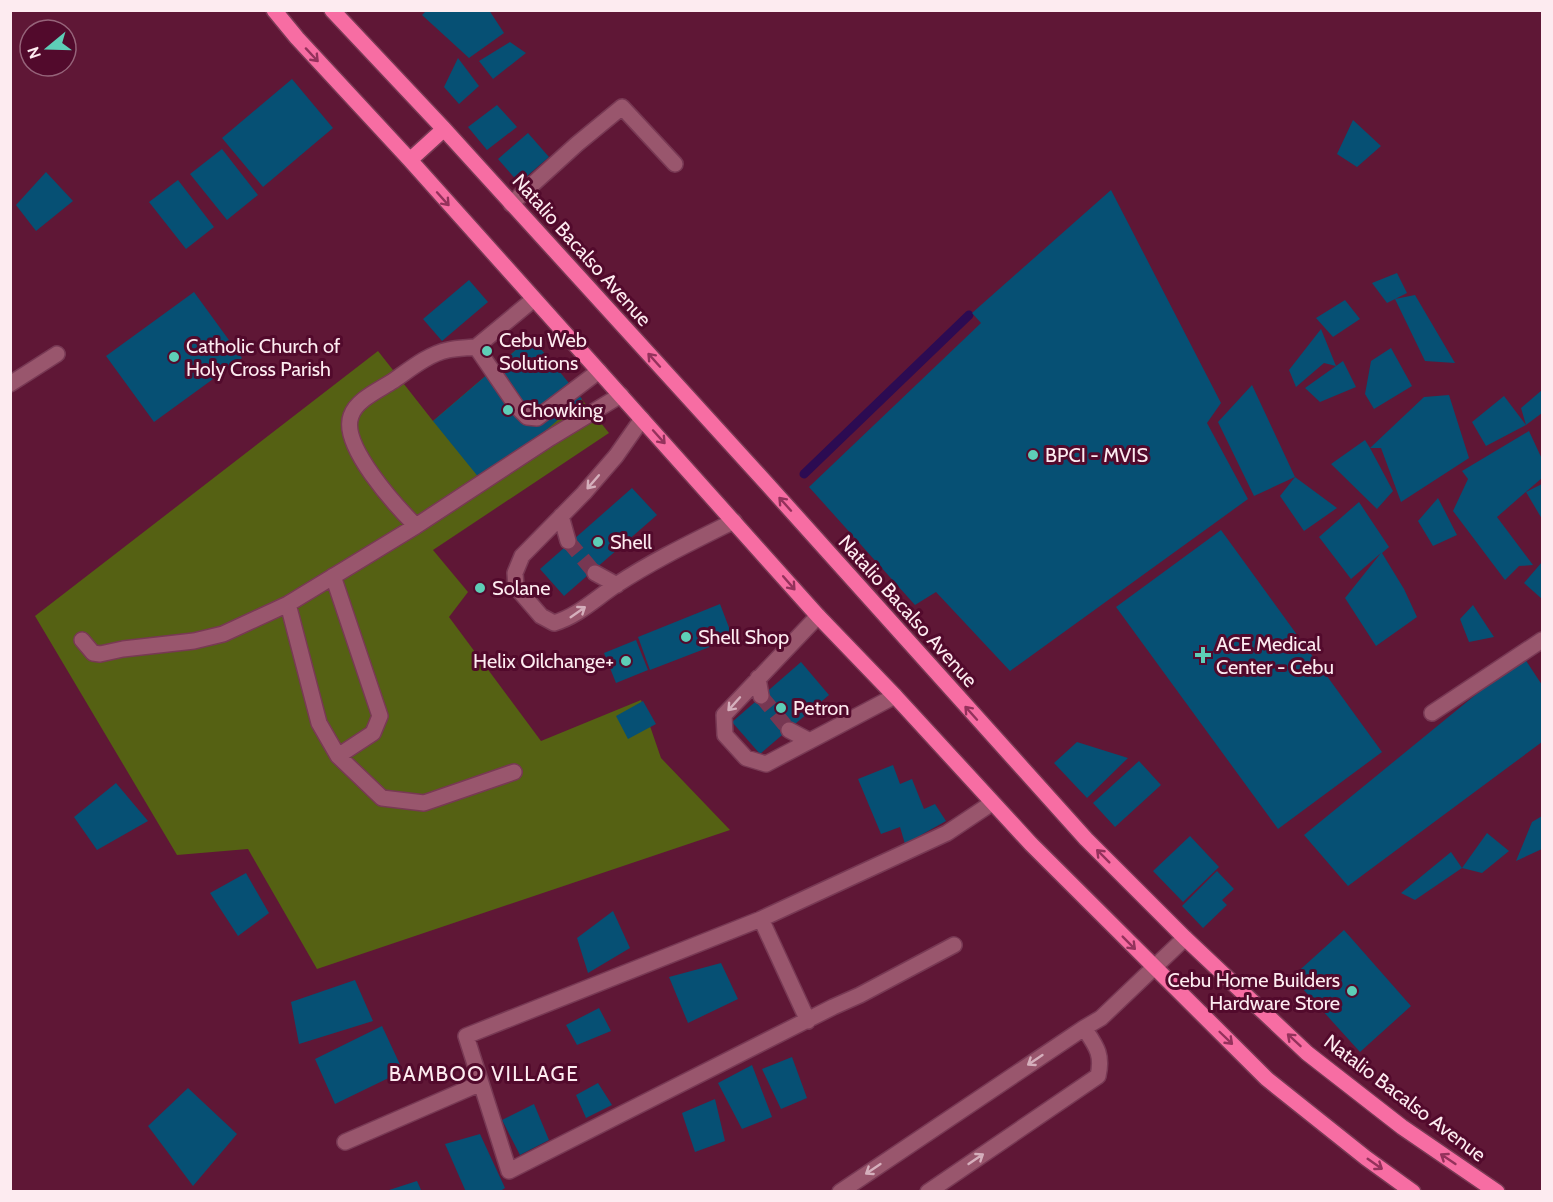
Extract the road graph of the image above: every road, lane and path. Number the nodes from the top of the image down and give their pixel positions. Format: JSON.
{"nodes":[{"id":1,"x":274,"y":10,"type":"edge"},
{"id":2,"x":333,"y":10,"type":"edge"},
{"id":3,"x":444,"y":129,"type":"junction"},
{"id":4,"x":410,"y":160,"type":"junction"},
{"id":5,"x":675,"y":164,"type":"dead end"},
{"id":6,"x":511,"y":204,"type":"junction"},
{"id":7,"x":534,"y":299,"type":"junction"},
{"id":8,"x":476,"y":347,"type":"junction"},
{"id":9,"x":57,"y":354,"type":"dead end"},
{"id":10,"x":599,"y":371,"type":"junction"},
{"id":11,"x":10,"y":384,"type":"edge"},
{"id":12,"x":621,"y":395,"type":"junction"},
{"id":13,"x":642,"y":419,"type":"junction"},
{"id":14,"x":561,"y":516,"type":"junction"},
{"id":15,"x":734,"y":521,"type":"junction"},
{"id":16,"x":416,"y":526,"type":"junction"},
{"id":17,"x":568,"y":541,"type":"tunnel mouth"},
{"id":18,"x":595,"y":573,"type":"tunnel mouth"},
{"id":19,"x":333,"y":576,"type":"junction"},
{"id":20,"x":617,"y":585,"type":"junction"},
{"id":21,"x":288,"y":604,"type":"junction"},
{"id":22,"x":818,"y":616,"type":"junction"},
{"id":23,"x":82,"y":640,"type":"dead end"},
{"id":24,"x":1542,"y":640,"type":"edge"},
{"id":25,"x":758,"y":678,"type":"junction"},
{"id":26,"x":761,"y":696,"type":"tunnel mouth"},
{"id":27,"x":895,"y":696,"type":"junction"},
{"id":28,"x":1432,"y":713,"type":"dead end"},
{"id":29,"x":789,"y":730,"type":"tunnel mouth"},
{"id":30,"x":808,"y":740,"type":"junction"},
{"id":31,"x":338,"y":756,"type":"junction"},
{"id":32,"x":514,"y":772,"type":"dead end"},
{"id":33,"x":992,"y":803,"type":"junction"},
{"id":34,"x":761,"y":919,"type":"junction"},
{"id":35,"x":1185,"y":938,"type":"junction"},
{"id":36,"x":954,"y":945,"type":"dead end"},
{"id":37,"x":1154,"y":968,"type":"junction"},
{"id":38,"x":808,"y":1021,"type":"junction"},
{"id":39,"x":1084,"y":1028,"type":"junction"},
{"id":40,"x":481,"y":1083,"type":"junction"},
{"id":41,"x":345,"y":1142,"type":"dead end"},
{"id":42,"x":840,"y":1191,"type":"edge"},
{"id":43,"x":928,"y":1191,"type":"edge"},
{"id":44,"x":1413,"y":1191,"type":"edge"},
{"id":45,"x":1497,"y":1191,"type":"edge"}],
"edges":[{"from":1,"to":4,"type":"main road","one_way":true},
{"from":2,"to":3,"type":"main road","name":"Natalio Bacalso Avenue"},
{"from":3,"to":4,"type":"main road"},
{"from":3,"to":6,"type":"main road","name":"Natalio Bacalso Avenue"},
{"from":4,"to":7,"type":"main road","one_way":true},
{"from":5,"to":6,"type":"street"},
{"from":35,"to":6,"type":"main road","name":"Natalio Bacalso Avenue","one_way":true},
{"from":7,"to":8,"type":"street"},
{"from":7,"to":10,"type":"main road"},
{"from":8,"to":10,"type":"street"},
{"from":8,"to":16,"type":"street"},
{"from":9,"to":11,"type":"street"},
{"from":10,"to":12,"type":"main road"},
{"from":12,"to":13,"type":"main road"},
{"from":12,"to":16,"type":"street"},
{"from":13,"to":14,"type":"street","one_way":true},
{"from":13,"to":15,"type":"main road","one_way":true},
{"from":14,"to":17,"type":"street"},
{"from":14,"to":20,"type":"street","one_way":true},
{"from":15,"to":20,"type":"street"},
{"from":15,"to":22,"type":"main road","one_way":true},
{"from":16,"to":19,"type":"street"},
{"from":18,"to":20,"type":"street"},
{"from":19,"to":21,"type":"street"},
{"from":19,"to":31,"type":"street"},
{"from":21,"to":23,"type":"street"},
{"from":21,"to":31,"type":"street"},
{"from":22,"to":25,"type":"street"},
{"from":22,"to":27,"type":"main road"},
{"from":24,"to":28,"type":"street"},
{"from":25,"to":26,"type":"street"},
{"from":25,"to":30,"type":"street","one_way":true},
{"from":27,"to":30,"type":"street"},
{"from":27,"to":33,"type":"main road"},
{"from":29,"to":30,"type":"street"},
{"from":31,"to":32,"type":"street"},
{"from":33,"to":34,"type":"street"},
{"from":33,"to":37,"type":"main road","one_way":true},
{"from":34,"to":38,"type":"street"},
{"from":34,"to":40,"type":"street"},
{"from":35,"to":37,"type":"street"},
{"from":45,"to":35,"type":"main road","name":"Natalio Bacalso Avenue","one_way":true},
{"from":36,"to":38,"type":"street"},
{"from":37,"to":39,"type":"street"},
{"from":37,"to":44,"type":"main road","one_way":true},
{"from":38,"to":40,"type":"street"},
{"from":39,"to":42,"type":"street","one_way":true},
{"from":43,"to":39,"type":"street","one_way":true},
{"from":40,"to":41,"type":"street"}]}
